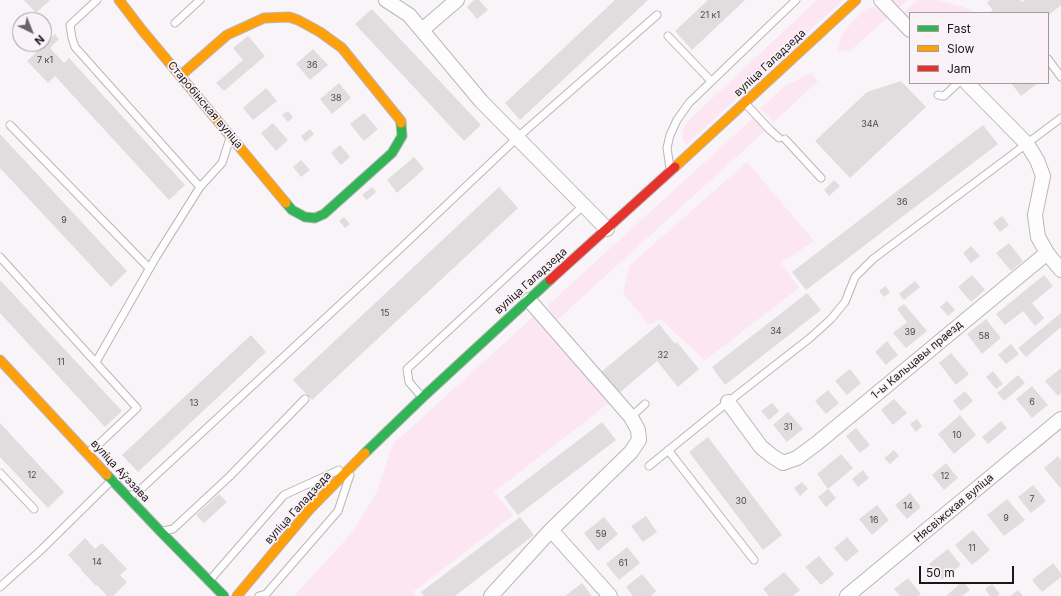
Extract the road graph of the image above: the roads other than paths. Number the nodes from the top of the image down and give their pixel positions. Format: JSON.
{"nodes":[{"id":1,"x":97,"y":0,"type":"edge"},
{"id":2,"x":119,"y":0,"type":"edge"},
{"id":3,"x":200,"y":0,"type":"edge"},
{"id":4,"x":386,"y":0,"type":"edge"},
{"id":5,"x":457,"y":0,"type":"edge"},
{"id":6,"x":796,"y":0,"type":"edge"},
{"id":7,"x":856,"y":0,"type":"edge"},
{"id":8,"x":881,"y":0,"type":"edge"},
{"id":9,"x":88,"y":3,"type":"edge"},
{"id":10,"x":657,"y":15,"type":"dead end"},
{"id":11,"x":175,"y":23,"type":"dead end"},
{"id":12,"x":909,"y":29,"type":"edge"},
{"id":13,"x":422,"y":30,"type":"junction"},
{"id":14,"x":668,"y":36,"type":"dead end"},
{"id":15,"x":1049,"y":60,"type":"edge"},
{"id":16,"x":180,"y":76,"type":"junction"},
{"id":17,"x":1061,"y":77,"type":"edge"},
{"id":18,"x":711,"y":81,"type":"junction"},
{"id":19,"x":957,"y":84,"type":"edge"},
{"id":20,"x":968,"y":84,"type":"edge"},
{"id":21,"x":938,"y":95,"type":"dead end"},
{"id":22,"x":745,"y":102,"type":"junction"},
{"id":23,"x":1061,"y":118,"type":"edge"},
{"id":24,"x":10,"y":125,"type":"dead end"},
{"id":25,"x":231,"y":136,"type":"junction"},
{"id":26,"x":518,"y":137,"type":"junction"},
{"id":27,"x":1027,"y":144,"type":"junction"},
{"id":28,"x":670,"y":172,"type":"junction"},
{"id":29,"x":821,"y":178,"type":"dead end"},
{"id":30,"x":200,"y":187,"type":"junction"},
{"id":31,"x":584,"y":205,"type":"junction"},
{"id":32,"x":607,"y":229,"type":"junction"},
{"id":33,"x":1047,"y":252,"type":"junction"},
{"id":34,"x":0,"y":257,"type":"edge"},
{"id":35,"x":149,"y":268,"type":"junction"},
{"id":36,"x":1061,"y":270,"type":"edge"},
{"id":37,"x":529,"y":300,"type":"junction"},
{"id":38,"x":0,"y":360,"type":"edge"},
{"id":39,"x":96,"y":362,"type":"junction"},
{"id":40,"x":422,"y":398,"type":"junction"},
{"id":41,"x":305,"y":400,"type":"dead end"},
{"id":42,"x":728,"y":402,"type":"junction"},
{"id":43,"x":645,"y":404,"type":"dead end"},
{"id":44,"x":631,"y":417,"type":"junction"},
{"id":45,"x":1061,"y":419,"type":"edge"},
{"id":46,"x":668,"y":450,"type":"junction"},
{"id":47,"x":87,"y":452,"type":"junction"},
{"id":48,"x":354,"y":463,"type":"junction"},
{"id":49,"x":649,"y":466,"type":"dead end"},
{"id":50,"x":0,"y":473,"type":"edge"},
{"id":51,"x":113,"y":480,"type":"junction"},
{"id":52,"x":128,"y":497,"type":"junction"},
{"id":53,"x":34,"y":509,"type":"dead end"},
{"id":54,"x":551,"y":530,"type":"junction"},
{"id":55,"x":161,"y":532,"type":"junction"},
{"id":56,"x":754,"y":560,"type":"dead end"},
{"id":57,"x":209,"y":581,"type":"junction"},
{"id":58,"x":0,"y":587,"type":"edge"},
{"id":59,"x":224,"y":596,"type":"edge"},
{"id":60,"x":237,"y":596,"type":"edge"},
{"id":61,"x":259,"y":596,"type":"edge"},
{"id":62,"x":491,"y":596,"type":"edge"},
{"id":63,"x":610,"y":596,"type":"edge"},
{"id":64,"x":847,"y":596,"type":"edge"}],
"edges":[{"from":1,"to":9,"type":"lane"},
{"from":2,"to":16,"type":"street","name":"Старобінская вуліца"},
{"from":3,"to":11,"type":"lane"},
{"from":4,"to":13,"type":"street"},
{"from":5,"to":13,"type":"street"},
{"from":6,"to":18,"type":"lane"},
{"from":7,"to":22,"type":"street","name":"вуліца Галадзеда"},
{"from":8,"to":12,"type":"street"},
{"from":9,"to":30,"type":"lane"},
{"from":10,"to":26,"type":"lane"},
{"from":13,"to":26,"type":"street"},
{"from":14,"to":18,"type":"lane"},
{"from":15,"to":17,"type":"lane"},
{"from":16,"to":25,"type":"street","name":"Старобінская вуліца"},
{"from":16,"to":25,"type":"street","name":"Старобінская вуліца"},
{"from":18,"to":28,"type":"lane"},
{"from":19,"to":21,"type":"lane"},
{"from":20,"to":27,"type":"street"},
{"from":22,"to":28,"type":"street","name":"вуліца Галадзеда"},
{"from":22,"to":29,"type":"lane"},
{"from":23,"to":27,"type":"lane"},
{"from":24,"to":35,"type":"lane"},
{"from":25,"to":30,"type":"lane"},
{"from":26,"to":31,"type":"street"},
{"from":26,"to":52,"type":"lane"},
{"from":27,"to":33,"type":"street"},
{"from":27,"to":42,"type":"lane"},
{"from":28,"to":32,"type":"street","name":"вуліца Галадзеда"},
{"from":30,"to":35,"type":"lane"},
{"from":31,"to":32,"type":"street"},
{"from":31,"to":40,"type":"lane"},
{"from":32,"to":37,"type":"street","name":"вуліца Галадзеда"},
{"from":33,"to":36,"type":"street"},
{"from":33,"to":42,"type":"street","name":"1-ы Кальцавы праезд"},
{"from":34,"to":39,"type":"lane"},
{"from":35,"to":39,"type":"lane"},
{"from":37,"to":40,"type":"street","name":"вуліца Галадзеда"},
{"from":37,"to":44,"type":"street"},
{"from":38,"to":47,"type":"street","name":"вуліца Аўэзава"},
{"from":39,"to":47,"type":"lane"},
{"from":40,"to":48,"type":"street","name":"вуліца Галадзеда"},
{"from":41,"to":55,"type":"lane"},
{"from":42,"to":46,"type":"lane"},
{"from":43,"to":44,"type":"lane"},
{"from":44,"to":54,"type":"street"},
{"from":45,"to":64,"type":"street","name":"Нясвіжская вуліца"},
{"from":46,"to":49,"type":"lane"},
{"from":46,"to":56,"type":"lane"},
{"from":47,"to":51,"type":"street","name":"вуліца Аўэзава"},
{"from":48,"to":57,"type":"lane"},
{"from":48,"to":60,"type":"street","name":"вуліца Галадзеда"},
{"from":48,"to":61,"type":"lane"},
{"from":50,"to":53,"type":"lane"},
{"from":51,"to":52,"type":"street","name":"вуліца Аўэзава"},
{"from":51,"to":58,"type":"lane"},
{"from":52,"to":55,"type":"street","name":"вуліца Аўэзава"},
{"from":54,"to":62,"type":"street"},
{"from":54,"to":63,"type":"street"},
{"from":55,"to":57,"type":"street","name":"вуліца Аўэзава"},
{"from":57,"to":59,"type":"street","name":"вуліца Аўэзава"}]}
